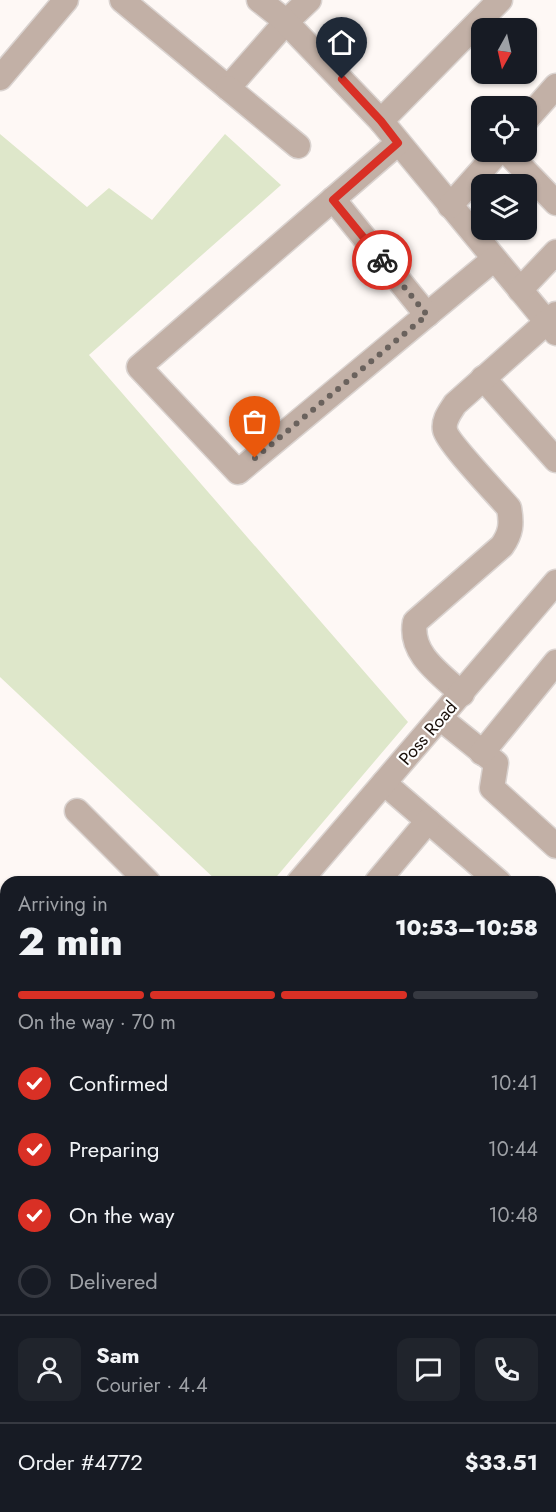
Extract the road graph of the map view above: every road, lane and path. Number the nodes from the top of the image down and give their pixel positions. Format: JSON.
{"nodes":[{"id":1,"x":66,"y":0,"type":"edge"},
{"id":2,"x":122,"y":0,"type":"edge"},
{"id":3,"x":259,"y":0,"type":"edge"},
{"id":4,"x":309,"y":0,"type":"edge"},
{"id":5,"x":500,"y":0,"type":"edge"},
{"id":6,"x":286,"y":22,"type":"junction"},
{"id":7,"x":0,"y":78,"type":"edge"},
{"id":8,"x":556,"y":86,"type":"edge"},
{"id":9,"x":228,"y":88,"type":"junction"},
{"id":10,"x":537,"y":108,"type":"edge"},
{"id":11,"x":381,"y":121,"type":"junction"},
{"id":12,"x":398,"y":143,"type":"junction"},
{"id":13,"x":298,"y":146,"type":"dead end"},
{"id":14,"x":489,"y":162,"type":"edge"},
{"id":15,"x":517,"y":162,"type":"edge"},
{"id":16,"x":333,"y":200,"type":"junction"},
{"id":17,"x":556,"y":203,"type":"edge"},
{"id":18,"x":450,"y":206,"type":"junction"},
{"id":19,"x":556,"y":252,"type":"edge"},
{"id":20,"x":494,"y":259,"type":"junction"},
{"id":21,"x":520,"y":290,"type":"junction"},
{"id":22,"x":427,"y":315,"type":"junction"},
{"id":23,"x":553,"y":323,"type":"edge"},
{"id":24,"x":483,"y":378,"type":"junction"},
{"id":25,"x":556,"y":460,"type":"edge"},
{"id":26,"x":554,"y":588,"type":"edge"},
{"id":27,"x":556,"y":662,"type":"edge"},
{"id":28,"x":462,"y":694,"type":"junction"},
{"id":29,"x":440,"y":718,"type":"junction"},
{"id":30,"x":482,"y":753,"type":"junction"},
{"id":31,"x":384,"y":783,"type":"junction"},
{"id":32,"x":77,"y":811,"type":"dead end"},
{"id":33,"x":428,"y":821,"type":"junction"},
{"id":34,"x":556,"y":846,"type":"edge"},
{"id":35,"x":142,"y":876,"type":"edge"},
{"id":36,"x":304,"y":876,"type":"edge"},
{"id":37,"x":382,"y":876,"type":"edge"},
{"id":38,"x":492,"y":876,"type":"edge"}],
"edges":[{"from":1,"to":7,"type":"street"},
{"from":2,"to":9,"type":"street"},
{"from":3,"to":6,"type":"street"},
{"from":4,"to":6,"type":"street"},
{"from":5,"to":11,"type":"street"},
{"from":6,"to":9,"type":"street"},
{"from":6,"to":11,"type":"street"},
{"from":8,"to":10,"type":"street"},
{"from":9,"to":13,"type":"street"},
{"from":11,"to":12,"type":"street"},
{"from":12,"to":16,"type":"street"},
{"from":12,"to":18,"type":"street"},
{"from":14,"to":18,"type":"street"},
{"from":15,"to":17,"type":"street"},
{"from":16,"to":22,"type":"street"},
{"from":16,"to":22,"type":"street"},
{"from":18,"to":20,"type":"street"},
{"from":19,"to":21,"type":"street"},
{"from":20,"to":21,"type":"street"},
{"from":20,"to":22,"type":"street"},
{"from":21,"to":23,"type":"street"},
{"from":23,"to":24,"type":"street"},
{"from":24,"to":25,"type":"street"},
{"from":24,"to":28,"type":"street"},
{"from":26,"to":28,"type":"street","name":"Poss Road"},
{"from":27,"to":30,"type":"street"},
{"from":28,"to":29,"type":"street","name":"Poss Road"},
{"from":29,"to":30,"type":"street"},
{"from":29,"to":31,"type":"street","name":"Poss Road"},
{"from":30,"to":34,"type":"street"},
{"from":31,"to":33,"type":"street"},
{"from":31,"to":36,"type":"street","name":"Poss Road"},
{"from":32,"to":35,"type":"street"},
{"from":33,"to":37,"type":"street"},
{"from":33,"to":38,"type":"street"}]}
